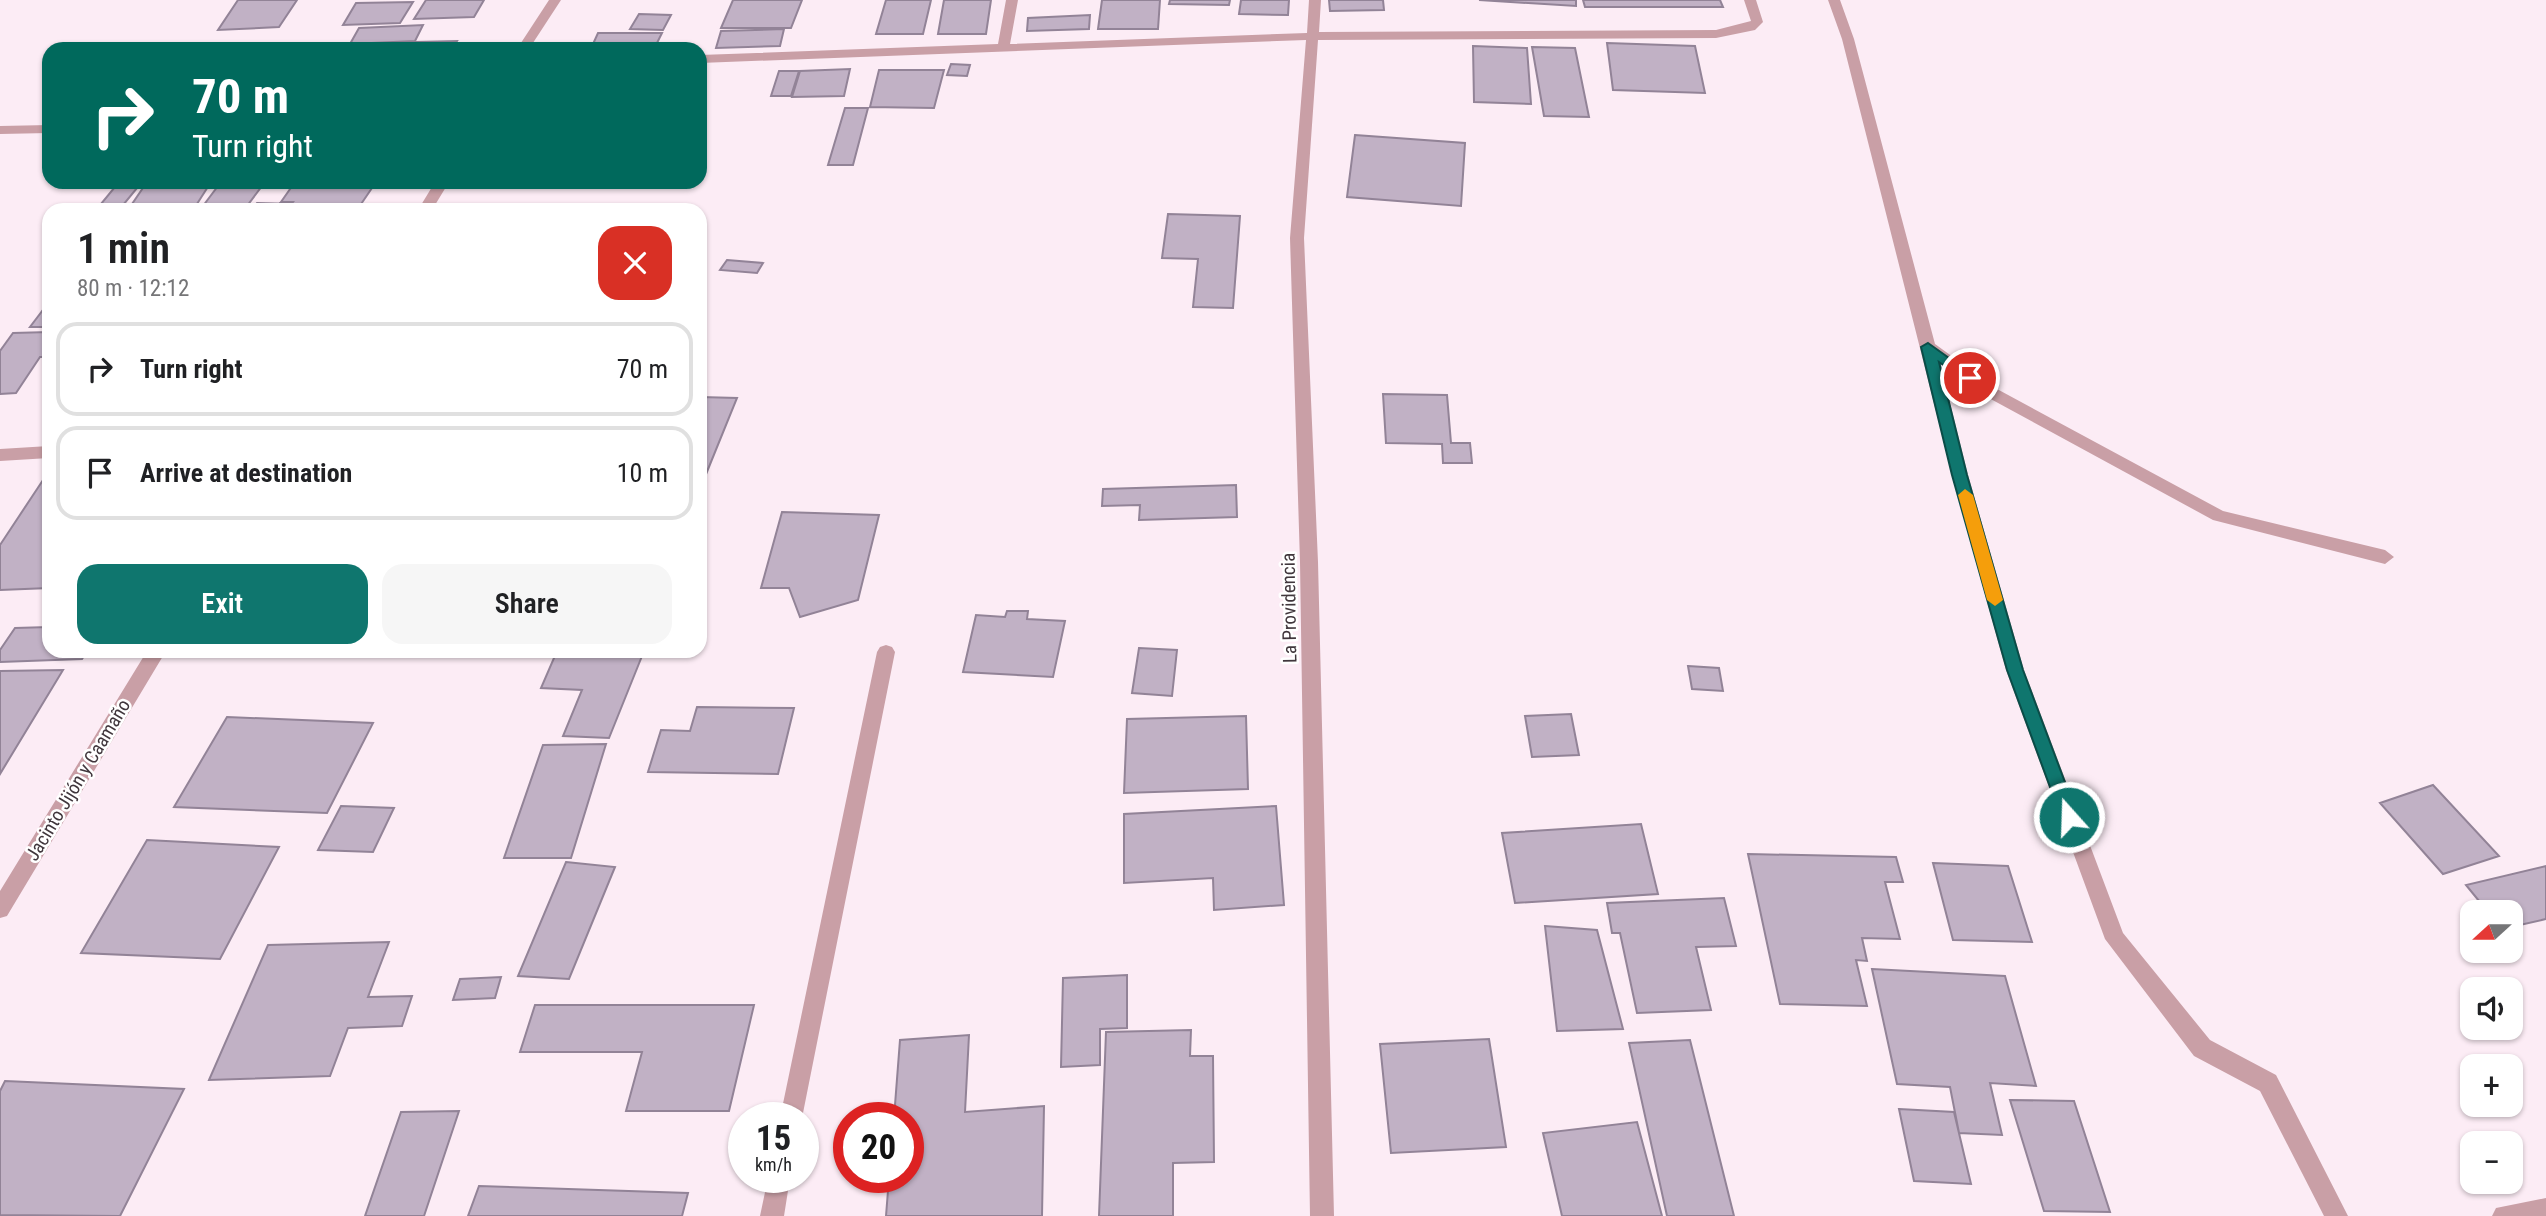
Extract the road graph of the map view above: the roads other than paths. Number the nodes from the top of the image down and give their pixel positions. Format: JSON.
{"nodes":[{"id":1,"x":555,"y":0,"type":"edge"},
{"id":2,"x":1012,"y":0,"type":"edge"},
{"id":3,"x":1315,"y":0,"type":"edge"},
{"id":4,"x":1750,"y":0,"type":"edge"},
{"id":5,"x":1834,"y":0,"type":"edge"},
{"id":6,"x":1313,"y":36,"type":"junction"},
{"id":7,"x":528,"y":42,"type":"edge"},
{"id":8,"x":1003,"y":49,"type":"junction"},
{"id":9,"x":707,"y":58,"type":"edge"},
{"id":10,"x":42,"y":129,"type":"edge"},
{"id":11,"x":0,"y":130,"type":"edge"},
{"id":12,"x":1928,"y":347,"type":"junction"},
{"id":13,"x":42,"y":452,"type":"edge"},
{"id":14,"x":0,"y":455,"type":"edge"},
{"id":15,"x":2385,"y":557,"type":"dead end"},
{"id":16,"x":886,"y":652,"type":"dead end"},
{"id":17,"x":153,"y":658,"type":"edge"},
{"id":18,"x":0,"y":909,"type":"edge"},
{"id":19,"x":794,"y":1102,"type":"edge"},
{"id":20,"x":776,"y":1193,"type":"edge"},
{"id":21,"x":2546,"y":1210,"type":"edge"},
{"id":22,"x":772,"y":1216,"type":"edge"},
{"id":23,"x":1322,"y":1216,"type":"edge"},
{"id":24,"x":2336,"y":1216,"type":"edge"},
{"id":25,"x":2504,"y":1216,"type":"edge"}],
"edges":[{"from":1,"to":7,"type":"street"},
{"from":2,"to":8,"type":"street"},
{"from":3,"to":6,"type":"street","name":"La Providencia"},
{"from":4,"to":6,"type":"street"},
{"from":5,"to":12,"type":"street"},
{"from":6,"to":8,"type":"street"},
{"from":6,"to":23,"type":"street","name":"La Providencia"},
{"from":8,"to":9,"type":"street"},
{"from":10,"to":11,"type":"street"},
{"from":12,"to":15,"type":"street"},
{"from":12,"to":24,"type":"street"},
{"from":13,"to":14,"type":"street"},
{"from":16,"to":19,"type":"street"},
{"from":17,"to":18,"type":"street","name":"Jacinto Jijón y Caamaño"},
{"from":20,"to":22,"type":"street"},
{"from":21,"to":25,"type":"street"}]}
